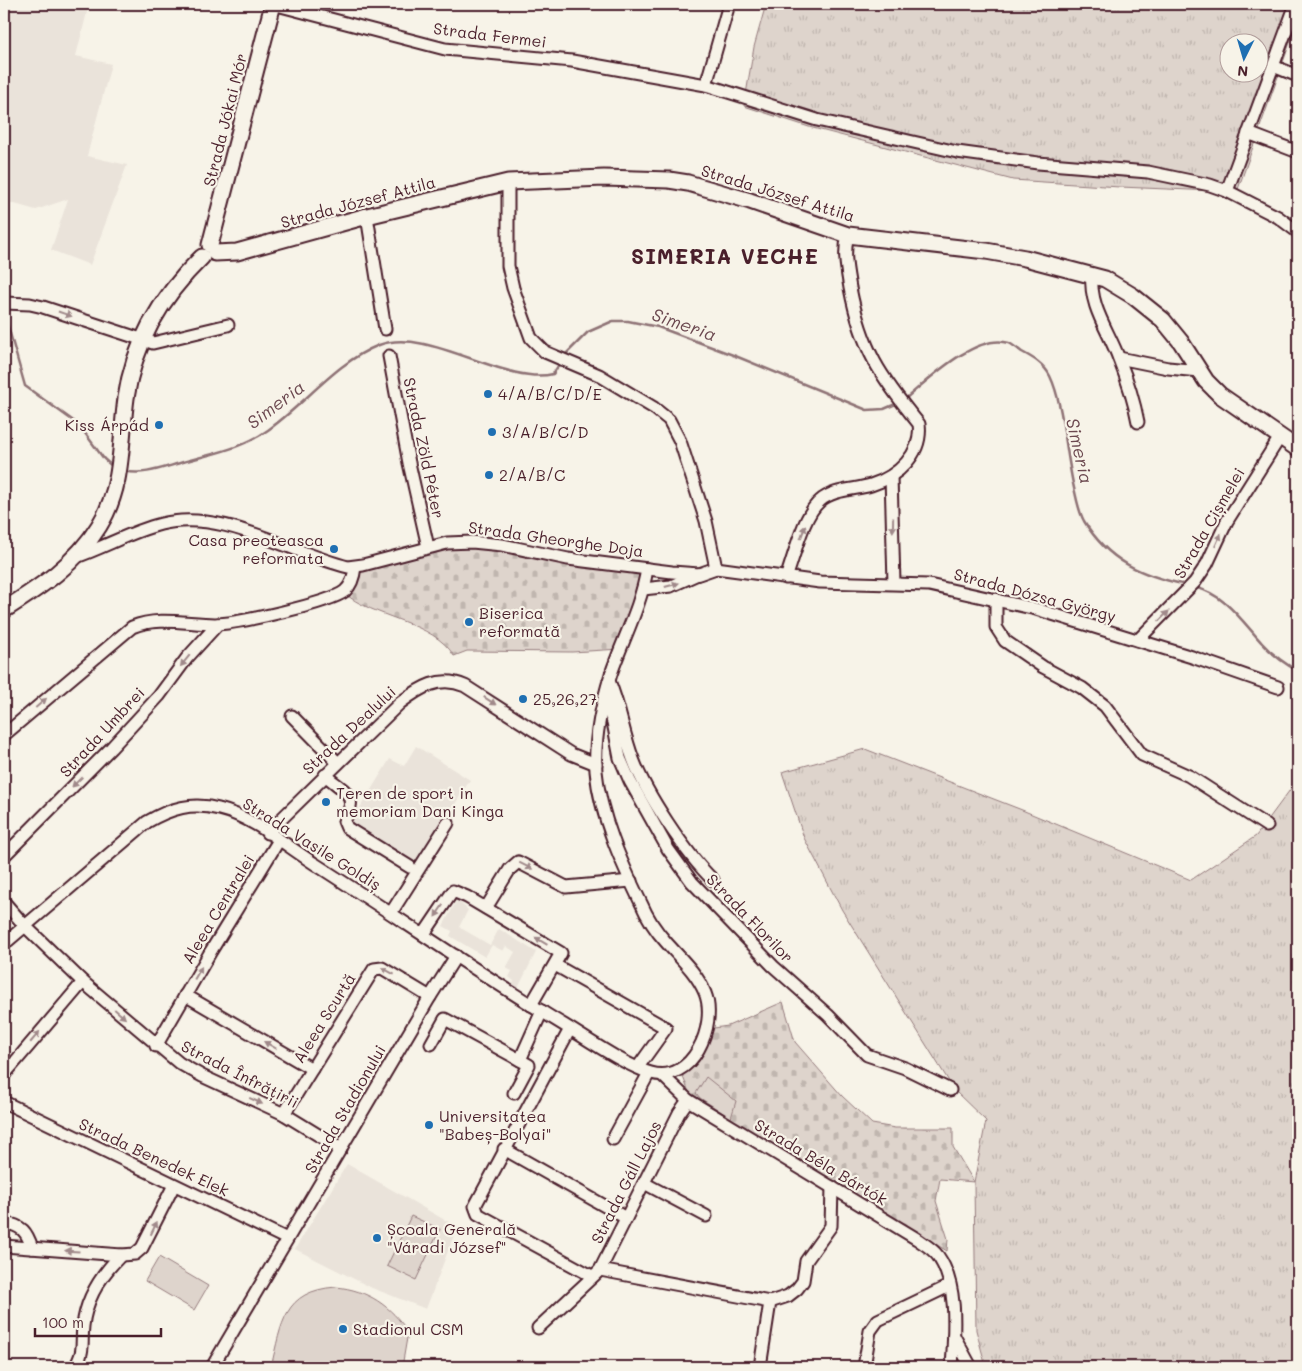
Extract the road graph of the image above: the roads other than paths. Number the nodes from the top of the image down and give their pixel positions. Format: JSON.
{"nodes":[{"id":1,"x":273,"y":4,"type":"edge"},
{"id":2,"x":730,"y":4,"type":"edge"},
{"id":3,"x":1296,"y":4,"type":"edge"},
{"id":4,"x":1293,"y":30,"type":"edge"},
{"id":5,"x":1273,"y":66,"type":"junction"},
{"id":6,"x":1298,"y":76,"type":"edge"},
{"id":7,"x":706,"y":86,"type":"junction"},
{"id":8,"x":1248,"y":133,"type":"junction"},
{"id":9,"x":1298,"y":152,"type":"edge"},
{"id":10,"x":508,"y":182,"type":"junction"},
{"id":11,"x":1227,"y":191,"type":"junction"},
{"id":12,"x":367,"y":216,"type":"junction"},
{"id":13,"x":1298,"y":232,"type":"edge"},
{"id":14,"x":848,"y":235,"type":"junction"},
{"id":15,"x":209,"y":252,"type":"junction"},
{"id":16,"x":1092,"y":275,"type":"junction"},
{"id":17,"x":4,"y":303,"type":"edge"},
{"id":18,"x":228,"y":324,"type":"dead end"},
{"id":19,"x":385,"y":329,"type":"dead end"},
{"id":20,"x":142,"y":340,"type":"junction"},
{"id":21,"x":389,"y":356,"type":"dead end"},
{"id":22,"x":1119,"y":358,"type":"junction"},
{"id":23,"x":1199,"y":371,"type":"junction"},
{"id":24,"x":1138,"y":422,"type":"dead end"},
{"id":25,"x":1280,"y":437,"type":"junction"},
{"id":26,"x":1298,"y":449,"type":"edge"},
{"id":27,"x":891,"y":476,"type":"junction"},
{"id":28,"x":428,"y":547,"type":"junction"},
{"id":29,"x":76,"y":557,"type":"junction"},
{"id":30,"x":355,"y":567,"type":"junction"},
{"id":31,"x":716,"y":568,"type":"junction"},
{"id":32,"x":647,"y":569,"type":"junction"},
{"id":33,"x":699,"y":574,"type":"junction"},
{"id":34,"x":786,"y":578,"type":"junction"},
{"id":35,"x":894,"y":583,"type":"junction"},
{"id":36,"x":643,"y":589,"type":"junction"},
{"id":37,"x":996,"y":599,"type":"junction"},
{"id":38,"x":4,"y":610,"type":"edge"},
{"id":39,"x":218,"y":624,"type":"junction"},
{"id":40,"x":1138,"y":640,"type":"junction"},
{"id":41,"x":609,"y":682,"type":"junction"},
{"id":42,"x":1278,"y":687,"type":"dead end"},
{"id":43,"x":605,"y":700,"type":"junction"},
{"id":44,"x":292,"y":716,"type":"dead end"},
{"id":45,"x":4,"y":735,"type":"edge"},
{"id":46,"x":338,"y":763,"type":"junction"},
{"id":47,"x":596,"y":764,"type":"junction"},
{"id":48,"x":325,"y":775,"type":"junction"},
{"id":49,"x":448,"y":824,"type":"dead end"},
{"id":50,"x":1267,"y":826,"type":"dead end"},
{"id":51,"x":267,"y":833,"type":"junction"},
{"id":52,"x":278,"y":840,"type":"junction"},
{"id":53,"x":4,"y":856,"type":"edge"},
{"id":54,"x":410,"y":867,"type":"dead end"},
{"id":55,"x":713,"y":880,"type":"dead end"},
{"id":56,"x":630,"y":881,"type":"junction"},
{"id":57,"x":4,"y":902,"type":"edge"},
{"id":58,"x":486,"y":908,"type":"junction"},
{"id":59,"x":391,"y":913,"type":"junction"},
{"id":60,"x":25,"y":926,"type":"junction"},
{"id":61,"x":424,"y":934,"type":"junction"},
{"id":62,"x":4,"y":944,"type":"edge"},
{"id":63,"x":456,"y":956,"type":"junction"},
{"id":64,"x":555,"y":965,"type":"junction"},
{"id":65,"x":83,"y":982,"type":"junction"},
{"id":66,"x":185,"y":995,"type":"junction"},
{"id":67,"x":430,"y":997,"type":"junction"},
{"id":68,"x":531,"y":1005,"type":"junction"},
{"id":69,"x":542,"y":1011,"type":"junction"},
{"id":70,"x":570,"y":1029,"type":"junction"},
{"id":71,"x":431,"y":1044,"type":"dead end"},
{"id":72,"x":156,"y":1046,"type":"junction"},
{"id":73,"x":520,"y":1060,"type":"junction"},
{"id":74,"x":638,"y":1067,"type":"junction"},
{"id":75,"x":312,"y":1069,"type":"junction"},
{"id":76,"x":649,"y":1073,"type":"junction"},
{"id":77,"x":4,"y":1075,"type":"edge"},
{"id":78,"x":662,"y":1075,"type":"junction"},
{"id":79,"x":950,"y":1090,"type":"dead end"},
{"id":80,"x":514,"y":1093,"type":"dead end"},
{"id":81,"x":5,"y":1100,"type":"edge"},
{"id":82,"x":688,"y":1100,"type":"junction"},
{"id":83,"x":284,"y":1114,"type":"junction"},
{"id":84,"x":613,"y":1139,"type":"dead end"},
{"id":85,"x":341,"y":1149,"type":"junction"},
{"id":86,"x":504,"y":1149,"type":"junction"},
{"id":87,"x":644,"y":1183,"type":"junction"},
{"id":88,"x":174,"y":1185,"type":"junction"},
{"id":89,"x":832,"y":1187,"type":"junction"},
{"id":90,"x":706,"y":1216,"type":"dead end"},
{"id":91,"x":626,"y":1218,"type":"junction"},
{"id":92,"x":4,"y":1223,"type":"edge"},
{"id":93,"x":287,"y":1239,"type":"junction"},
{"id":94,"x":4,"y":1246,"type":"edge"},
{"id":95,"x":32,"y":1248,"type":"junction"},
{"id":96,"x":121,"y":1255,"type":"junction"},
{"id":97,"x":596,"y":1273,"type":"junction"},
{"id":98,"x":949,"y":1286,"type":"junction"},
{"id":99,"x":770,"y":1302,"type":"junction"},
{"id":100,"x":538,"y":1328,"type":"dead end"},
{"id":101,"x":954,"y":1336,"type":"junction"},
{"id":102,"x":75,"y":1367,"type":"edge"},
{"id":103,"x":212,"y":1367,"type":"edge"},
{"id":104,"x":760,"y":1367,"type":"edge"},
{"id":105,"x":864,"y":1367,"type":"edge"},
{"id":106,"x":952,"y":1367,"type":"edge"},
{"id":107,"x":971,"y":1367,"type":"edge"}],
"edges":[{"from":1,"to":7,"type":"street","name":"Strada Fermei"},
{"from":1,"to":15,"type":"main road","name":"Strada Jókai Mór"},
{"from":2,"to":7,"type":"street"},
{"from":3,"to":4,"type":"street"},
{"from":4,"to":5,"type":"street"},
{"from":5,"to":6,"type":"street"},
{"from":5,"to":8,"type":"street"},
{"from":7,"to":11,"type":"street","name":"Strada Fermei"},
{"from":8,"to":9,"type":"street"},
{"from":8,"to":11,"type":"street"},
{"from":10,"to":12,"type":"main road","name":"Strada József Attila"},
{"from":10,"to":14,"type":"main road","name":"Strada József Attila"},
{"from":10,"to":31,"type":"street"},
{"from":11,"to":13,"type":"street","name":"Strada Fermei"},
{"from":12,"to":15,"type":"main road","name":"Strada József Attila"},
{"from":12,"to":19,"type":"street"},
{"from":14,"to":16,"type":"main road","name":"Strada József Attila"},
{"from":14,"to":27,"type":"street"},
{"from":15,"to":20,"type":"main road"},
{"from":16,"to":22,"type":"street"},
{"from":16,"to":23,"type":"main road","name":"Strada József Attila"},
{"from":17,"to":20,"type":"street","one_way":true},
{"from":18,"to":20,"type":"street"},
{"from":20,"to":29,"type":"main road"},
{"from":21,"to":28,"type":"street","name":"Strada Zöld Péter"},
{"from":22,"to":23,"type":"street"},
{"from":22,"to":24,"type":"street"},
{"from":23,"to":25,"type":"main road","name":"Strada József Attila"},
{"from":25,"to":26,"type":"main road","name":"Strada József Attila"},
{"from":40,"to":25,"type":"street","name":"Strada Cișmelei","one_way":true},
{"from":34,"to":27,"type":"street","one_way":true},
{"from":27,"to":35,"type":"street","one_way":true},
{"from":28,"to":30,"type":"street","name":"Strada Gheorghe Doja"},
{"from":28,"to":32,"type":"street","name":"Strada Gheorghe Doja"},
{"from":29,"to":30,"type":"street","name":"Strada Gheorghe Doja"},
{"from":29,"to":38,"type":"main road"},
{"from":30,"to":39,"type":"street"},
{"from":31,"to":33,"type":"street","name":"Strada Gheorghe Doja"},
{"from":31,"to":34,"type":"street","name":"Strada Dózsa György"},
{"from":32,"to":33,"type":"street","name":"Strada Gheorghe Doja"},
{"from":32,"to":36,"type":"street"},
{"from":36,"to":33,"type":"street","one_way":true},
{"from":34,"to":35,"type":"street","name":"Strada Dózsa György"},
{"from":35,"to":37,"type":"street","name":"Strada Dózsa György"},
{"from":36,"to":41,"type":"street"},
{"from":37,"to":40,"type":"street","name":"Strada Dózsa György"},
{"from":37,"to":50,"type":"street"},
{"from":45,"to":39,"type":"street","one_way":true},
{"from":39,"to":53,"type":"street","name":"Strada Umbrei","one_way":true},
{"from":40,"to":42,"type":"street","name":"Strada Dózsa György"},
{"from":41,"to":43,"type":"street"},
{"from":41,"to":55,"type":"street","name":"Strada Florilor"},
{"from":43,"to":47,"type":"street"},
{"from":43,"to":79,"type":"street","name":"Strada Florilor"},
{"from":44,"to":46,"type":"street"},
{"from":46,"to":47,"type":"street","name":"Strada Dealului","one_way":true},
{"from":46,"to":48,"type":"street","name":"Strada Dealului"},
{"from":47,"to":56,"type":"street"},
{"from":48,"to":51,"type":"street","name":"Strada Dealului"},
{"from":48,"to":54,"type":"street"},
{"from":49,"to":59,"type":"street"},
{"from":51,"to":52,"type":"street","name":"Strada Vasile Goldiș"},
{"from":51,"to":60,"type":"street","name":"Strada Vasile Goldiș"},
{"from":52,"to":59,"type":"street","name":"Strada Vasile Goldiș"},
{"from":66,"to":52,"type":"street","name":"Aleea Centralei","one_way":true},
{"from":58,"to":56,"type":"street","one_way":true},
{"from":56,"to":78,"type":"street"},
{"from":57,"to":60,"type":"street","name":"Strada Înfrățirii"},
{"from":58,"to":61,"type":"street","one_way":true},
{"from":64,"to":58,"type":"street","one_way":true},
{"from":59,"to":61,"type":"street","name":"Strada Vasile Goldiș"},
{"from":60,"to":62,"type":"street","name":"Strada Vasile Goldiș"},
{"from":60,"to":65,"type":"street","name":"Strada Înfrățirii"},
{"from":61,"to":63,"type":"street","name":"Strada Vasile Goldiș"},
{"from":63,"to":67,"type":"street","name":"Strada Stadionului"},
{"from":63,"to":68,"type":"street"},
{"from":64,"to":68,"type":"street"},
{"from":64,"to":74,"type":"street"},
{"from":65,"to":72,"type":"street","name":"Strada Înfrățirii","one_way":true},
{"from":77,"to":65,"type":"street","one_way":true},
{"from":66,"to":72,"type":"street","name":"Aleea Centralei"},
{"from":75,"to":66,"type":"street","one_way":true},
{"from":67,"to":75,"type":"street","name":"Aleea Scurtă","one_way":true},
{"from":67,"to":85,"type":"street","name":"Strada Stadionului"},
{"from":68,"to":69,"type":"street"},
{"from":69,"to":70,"type":"street"},
{"from":69,"to":73,"type":"street"},
{"from":70,"to":74,"type":"street"},
{"from":70,"to":86,"type":"street"},
{"from":71,"to":73,"type":"street"},
{"from":72,"to":83,"type":"street","name":"Strada Înfrățirii","one_way":true},
{"from":73,"to":80,"type":"street"},
{"from":74,"to":76,"type":"street"},
{"from":75,"to":83,"type":"street","name":"Aleea Scurtă"},
{"from":76,"to":78,"type":"street"},
{"from":76,"to":84,"type":"street"},
{"from":78,"to":82,"type":"street","name":"Strada Béla Bártók"},
{"from":81,"to":88,"type":"street","name":"Strada Benedek Elek"},
{"from":82,"to":87,"type":"street","name":"Strada Gáll Lajos"},
{"from":82,"to":89,"type":"street","name":"Strada Béla Bártók"},
{"from":83,"to":85,"type":"street","name":"Strada Înfrățirii"},
{"from":85,"to":93,"type":"street","name":"Strada Stadionului"},
{"from":86,"to":91,"type":"street"},
{"from":86,"to":97,"type":"street"},
{"from":87,"to":90,"type":"street"},
{"from":87,"to":91,"type":"street","name":"Strada Gáll Lajos"},
{"from":88,"to":93,"type":"street","name":"Strada Benedek Elek"},
{"from":96,"to":88,"type":"street","one_way":true},
{"from":89,"to":98,"type":"street","name":"Strada Béla Bártók"},
{"from":89,"to":99,"type":"street"},
{"from":91,"to":97,"type":"street","name":"Strada Gáll Lajos"},
{"from":92,"to":95,"type":"street"},
{"from":93,"to":103,"type":"street","name":"Strada Stadionului"},
{"from":94,"to":95,"type":"street"},
{"from":96,"to":95,"type":"street","one_way":true},
{"from":96,"to":102,"type":"street"},
{"from":97,"to":99,"type":"street"},
{"from":97,"to":100,"type":"street","name":"Strada Gáll Lajos"},
{"from":98,"to":101,"type":"street","name":"Strada Béla Bártók"},
{"from":98,"to":105,"type":"street"},
{"from":99,"to":104,"type":"street"},
{"from":101,"to":106,"type":"street"},
{"from":101,"to":107,"type":"street"}]}
